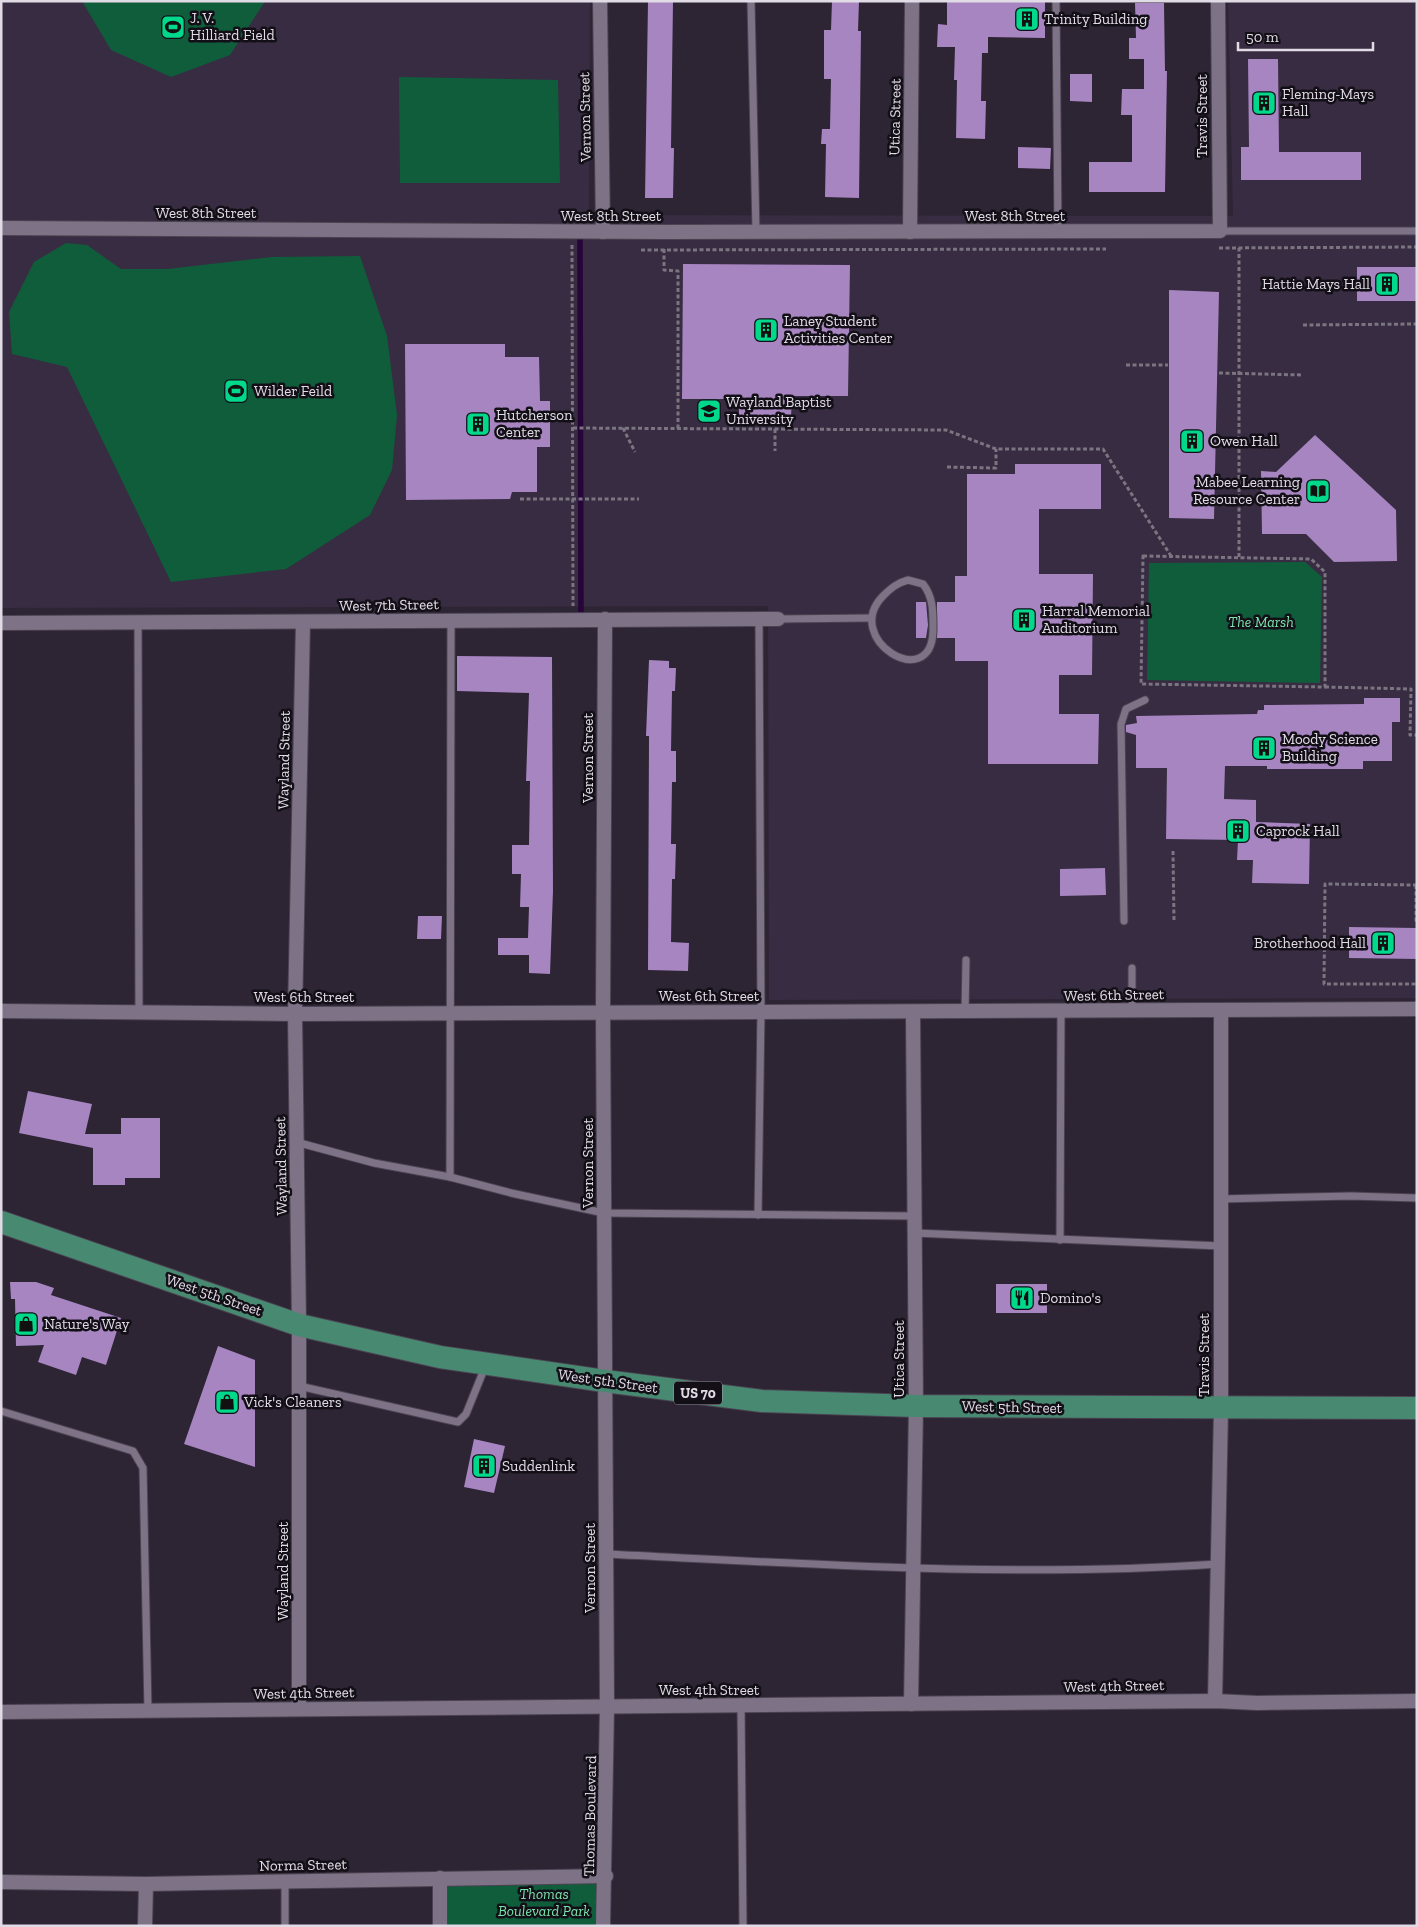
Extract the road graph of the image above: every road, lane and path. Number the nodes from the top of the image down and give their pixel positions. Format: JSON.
{"nodes":[{"id":1,"x":600,"y":1,"type":"edge"},
{"id":2,"x":751,"y":1,"type":"edge"},
{"id":3,"x":912,"y":1,"type":"edge"},
{"id":4,"x":1056,"y":1,"type":"edge"},
{"id":5,"x":1218,"y":1,"type":"edge"},
{"id":6,"x":1,"y":228,"type":"edge"},
{"id":7,"x":1220,"y":231,"type":"junction"},
{"id":8,"x":1417,"y":231,"type":"edge"},
{"id":9,"x":572,"y":232,"type":"junction"},
{"id":10,"x":602,"y":232,"type":"junction"},
{"id":11,"x":664,"y":232,"type":"junction"},
{"id":12,"x":756,"y":232,"type":"junction"},
{"id":13,"x":910,"y":232,"type":"junction"},
{"id":14,"x":1058,"y":233,"type":"junction"},
{"id":15,"x":1417,"y":247,"type":"edge"},
{"id":16,"x":1211,"y":248,"type":"dead end"},
{"id":17,"x":1239,"y":248,"type":"junction"},
{"id":18,"x":1116,"y":249,"type":"dead end"},
{"id":19,"x":641,"y":250,"type":"dead end"},
{"id":20,"x":664,"y":251,"type":"junction"},
{"id":21,"x":1417,"y":324,"type":"edge"},
{"id":22,"x":1303,"y":325,"type":"dead end"},
{"id":23,"x":1126,"y":365,"type":"dead end"},
{"id":24,"x":1168,"y":365,"type":"dead end"},
{"id":25,"x":1219,"y":373,"type":"dead end"},
{"id":26,"x":1239,"y":374,"type":"junction"},
{"id":27,"x":1304,"y":375,"type":"dead end"},
{"id":28,"x":574,"y":428,"type":"junction"},
{"id":29,"x":623,"y":428,"type":"junction"},
{"id":30,"x":678,"y":428,"type":"junction"},
{"id":31,"x":775,"y":429,"type":"junction"},
{"id":32,"x":996,"y":449,"type":"junction"},
{"id":33,"x":635,"y":452,"type":"dead end"},
{"id":34,"x":775,"y":452,"type":"dead end"},
{"id":35,"x":947,"y":467,"type":"dead end"},
{"id":36,"x":520,"y":499,"type":"dead end"},
{"id":37,"x":573,"y":499,"type":"junction"},
{"id":38,"x":639,"y":499,"type":"dead end"},
{"id":39,"x":1171,"y":556,"type":"junction"},
{"id":40,"x":1239,"y":558,"type":"junction"},
{"id":41,"x":871,"y":618,"type":"junction"},
{"id":42,"x":574,"y":619,"type":"junction"},
{"id":43,"x":605,"y":619,"type":"junction"},
{"id":44,"x":759,"y":619,"type":"junction"},
{"id":45,"x":778,"y":619,"type":"joint"},
{"id":46,"x":450,"y":620,"type":"junction"},
{"id":47,"x":138,"y":622,"type":"junction"},
{"id":48,"x":303,"y":622,"type":"junction"},
{"id":49,"x":1,"y":624,"type":"edge"},
{"id":50,"x":1325,"y":688,"type":"junction"},
{"id":51,"x":1145,"y":700,"type":"dead end"},
{"id":52,"x":1417,"y":735,"type":"edge"},
{"id":53,"x":1172,"y":852,"type":"dead end"},
{"id":54,"x":1416,"y":885,"type":"edge"},
{"id":55,"x":1124,"y":921,"type":"dead end"},
{"id":56,"x":1174,"y":921,"type":"dead end"},
{"id":57,"x":1416,"y":923,"type":"edge"},
{"id":58,"x":966,"y":960,"type":"dead end"},
{"id":59,"x":1132,"y":968,"type":"dead end"},
{"id":60,"x":1417,"y":984,"type":"edge"},
{"id":61,"x":1417,"y":1009,"type":"edge"},
{"id":62,"x":1132,"y":1010,"type":"junction"},
{"id":63,"x":1221,"y":1010,"type":"junction"},
{"id":64,"x":1,"y":1011,"type":"edge"},
{"id":65,"x":139,"y":1012,"type":"junction"},
{"id":66,"x":603,"y":1012,"type":"junction"},
{"id":67,"x":761,"y":1012,"type":"junction"},
{"id":68,"x":913,"y":1012,"type":"junction"},
{"id":69,"x":965,"y":1012,"type":"junction"},
{"id":70,"x":1061,"y":1012,"type":"junction"},
{"id":71,"x":449,"y":1013,"type":"junction"},
{"id":72,"x":295,"y":1014,"type":"junction"},
{"id":73,"x":296,"y":1142,"type":"junction"},
{"id":74,"x":450,"y":1177,"type":"junction"},
{"id":75,"x":1417,"y":1198,"type":"edge"},
{"id":76,"x":1221,"y":1199,"type":"junction"},
{"id":77,"x":604,"y":1213,"type":"junction"},
{"id":78,"x":758,"y":1215,"type":"junction"},
{"id":79,"x":914,"y":1216,"type":"junction"},
{"id":80,"x":1,"y":1222,"type":"edge"},
{"id":81,"x":915,"y":1233,"type":"junction"},
{"id":82,"x":1060,"y":1240,"type":"junction"},
{"id":83,"x":1220,"y":1246,"type":"junction"},
{"id":84,"x":299,"y":1324,"type":"junction"},
{"id":85,"x":486,"y":1364,"type":"junction"},
{"id":86,"x":605,"y":1381,"type":"junction"},
{"id":87,"x":299,"y":1386,"type":"junction"},
{"id":88,"x":916,"y":1406,"type":"junction"},
{"id":89,"x":1417,"y":1408,"type":"edge"},
{"id":90,"x":1221,"y":1409,"type":"junction"},
{"id":91,"x":1,"y":1411,"type":"edge"},
{"id":92,"x":606,"y":1554,"type":"junction"},
{"id":93,"x":1218,"y":1564,"type":"junction"},
{"id":94,"x":912,"y":1569,"type":"junction"},
{"id":95,"x":1215,"y":1701,"type":"junction"},
{"id":96,"x":1417,"y":1702,"type":"edge"},
{"id":97,"x":911,"y":1704,"type":"junction"},
{"id":98,"x":607,"y":1706,"type":"junction"},
{"id":99,"x":741,"y":1706,"type":"junction"},
{"id":100,"x":299,"y":1709,"type":"junction"},
{"id":101,"x":148,"y":1710,"type":"junction"},
{"id":102,"x":1,"y":1712,"type":"edge"},
{"id":103,"x":606,"y":1876,"type":"junction"},
{"id":104,"x":440,"y":1878,"type":"junction"},
{"id":105,"x":285,"y":1881,"type":"junction"},
{"id":106,"x":1,"y":1882,"type":"edge"},
{"id":107,"x":146,"y":1884,"type":"junction"},
{"id":108,"x":146,"y":1926,"type":"edge"},
{"id":109,"x":285,"y":1926,"type":"edge"},
{"id":110,"x":440,"y":1926,"type":"edge"},
{"id":111,"x":603,"y":1926,"type":"edge"},
{"id":112,"x":743,"y":1926,"type":"edge"}],
"edges":[{"from":1,"to":10,"type":"street","name":"Vernon Street"},
{"from":2,"to":12,"type":"lane"},
{"from":3,"to":13,"type":"street","name":"Utica Street"},
{"from":4,"to":14,"type":"lane"},
{"from":5,"to":7,"type":"street","name":"Travis Street"},
{"from":6,"to":9,"type":"street","name":"West 8th Street"},
{"from":7,"to":8,"type":"lane"},
{"from":7,"to":14,"type":"street","name":"West 8th Street"},
{"from":9,"to":10,"type":"street","name":"West 8th Street"},
{"from":9,"to":28,"type":"path"},
{"from":10,"to":11,"type":"street","name":"West 8th Street"},
{"from":11,"to":12,"type":"street","name":"West 8th Street"},
{"from":11,"to":20,"type":"path"},
{"from":12,"to":13,"type":"street","name":"West 8th Street"},
{"from":13,"to":14,"type":"street","name":"West 8th Street"},
{"from":15,"to":17,"type":"path"},
{"from":16,"to":17,"type":"path"},
{"from":17,"to":26,"type":"path"},
{"from":18,"to":20,"type":"path"},
{"from":19,"to":20,"type":"path"},
{"from":20,"to":30,"type":"path"},
{"from":21,"to":22,"type":"path"},
{"from":23,"to":24,"type":"path"},
{"from":25,"to":26,"type":"path"},
{"from":26,"to":27,"type":"path"},
{"from":26,"to":40,"type":"path"},
{"from":28,"to":29,"type":"path"},
{"from":28,"to":37,"type":"path"},
{"from":29,"to":30,"type":"path"},
{"from":29,"to":33,"type":"path"},
{"from":30,"to":31,"type":"path"},
{"from":31,"to":32,"type":"path"},
{"from":31,"to":34,"type":"path"},
{"from":32,"to":35,"type":"path"},
{"from":32,"to":39,"type":"path"},
{"from":36,"to":37,"type":"path"},
{"from":37,"to":38,"type":"path"},
{"from":37,"to":42,"type":"path"},
{"from":39,"to":40,"type":"path"},
{"from":39,"to":50,"type":"path"},
{"from":40,"to":50,"type":"path"},
{"from":41,"to":41,"type":"lane"},
{"from":41,"to":45,"type":"lane"},
{"from":42,"to":43,"type":"street","name":"West 7th Street"},
{"from":42,"to":46,"type":"street","name":"West 7th Street"},
{"from":43,"to":44,"type":"street","name":"West 7th Street"},
{"from":43,"to":66,"type":"street","name":"Vernon Street"},
{"from":44,"to":45,"type":"street","name":"West 7th Street"},
{"from":44,"to":67,"type":"lane"},
{"from":46,"to":48,"type":"street","name":"West 7th Street"},
{"from":46,"to":71,"type":"lane"},
{"from":47,"to":48,"type":"street","name":"West 7th Street"},
{"from":47,"to":49,"type":"street","name":"West 7th Street"},
{"from":47,"to":65,"type":"lane"},
{"from":48,"to":72,"type":"street","name":"Wayland Street"},
{"from":50,"to":52,"type":"path"},
{"from":51,"to":55,"type":"lane"},
{"from":53,"to":56,"type":"path"},
{"from":54,"to":57,"type":"path"},
{"from":54,"to":60,"type":"path"},
{"from":58,"to":69,"type":"lane"},
{"from":59,"to":62,"type":"lane"},
{"from":61,"to":63,"type":"street","name":"West 6th Street"},
{"from":62,"to":63,"type":"street","name":"West 6th Street"},
{"from":62,"to":70,"type":"street","name":"West 6th Street"},
{"from":63,"to":76,"type":"street","name":"Travis Street"},
{"from":64,"to":65,"type":"street","name":"West 6th Street"},
{"from":65,"to":72,"type":"street","name":"West 6th Street"},
{"from":66,"to":67,"type":"street","name":"West 6th Street"},
{"from":66,"to":71,"type":"street","name":"West 6th Street"},
{"from":66,"to":77,"type":"street","name":"Vernon Street"},
{"from":67,"to":68,"type":"street","name":"West 6th Street"},
{"from":67,"to":78,"type":"lane"},
{"from":68,"to":69,"type":"street","name":"West 6th Street"},
{"from":68,"to":79,"type":"street","name":"Utica Street"},
{"from":69,"to":70,"type":"street","name":"West 6th Street"},
{"from":70,"to":82,"type":"lane"},
{"from":71,"to":72,"type":"street","name":"West 6th Street"},
{"from":71,"to":74,"type":"lane"},
{"from":72,"to":73,"type":"street","name":"Wayland Street"},
{"from":73,"to":74,"type":"lane"},
{"from":73,"to":84,"type":"street","name":"Wayland Street"},
{"from":74,"to":77,"type":"lane"},
{"from":75,"to":76,"type":"lane"},
{"from":76,"to":83,"type":"street","name":"Travis Street"},
{"from":77,"to":78,"type":"lane"},
{"from":77,"to":86,"type":"street","name":"Vernon Street"},
{"from":78,"to":79,"type":"lane"},
{"from":79,"to":81,"type":"street","name":"Utica Street"},
{"from":80,"to":84,"type":"main road","name":"West 5th Street","number":"US 70"},
{"from":81,"to":82,"type":"lane"},
{"from":81,"to":88,"type":"street","name":"Utica Street"},
{"from":82,"to":83,"type":"lane"},
{"from":83,"to":90,"type":"street","name":"Travis Street"},
{"from":84,"to":85,"type":"main road","name":"West 5th Street","number":"US 70"},
{"from":84,"to":87,"type":"street","name":"Wayland Street"},
{"from":85,"to":86,"type":"main road","name":"West 5th Street","number":"US 70"},
{"from":85,"to":87,"type":"lane"},
{"from":86,"to":88,"type":"main road","name":"West 5th Street","number":"US 70"},
{"from":86,"to":92,"type":"street","name":"Vernon Street"},
{"from":87,"to":100,"type":"street","name":"Wayland Street"},
{"from":88,"to":90,"type":"main road","name":"West 5th Street","number":"US 70"},
{"from":88,"to":94,"type":"street","name":"Utica Street"},
{"from":89,"to":90,"type":"main road","name":"West 5th Street","number":"US 70"},
{"from":90,"to":93,"type":"street","name":"Travis Street"},
{"from":91,"to":101,"type":"lane"},
{"from":92,"to":94,"type":"lane"},
{"from":92,"to":98,"type":"street","name":"Vernon Street"},
{"from":93,"to":94,"type":"lane"},
{"from":93,"to":95,"type":"street","name":"Travis Street"},
{"from":94,"to":97,"type":"street","name":"Utica Street"},
{"from":95,"to":96,"type":"street","name":"West 4th Street"},
{"from":95,"to":97,"type":"street","name":"West 4th Street"},
{"from":97,"to":99,"type":"street","name":"West 4th Street"},
{"from":98,"to":99,"type":"street","name":"West 4th Street"},
{"from":98,"to":100,"type":"street","name":"West 4th Street"},
{"from":98,"to":103,"type":"street","name":"Thomas Boulevard"},
{"from":99,"to":112,"type":"lane"},
{"from":100,"to":101,"type":"street","name":"West 4th Street"},
{"from":101,"to":102,"type":"street","name":"West 4th Street"},
{"from":103,"to":104,"type":"street","name":"Norma Street"},
{"from":103,"to":111,"type":"street","name":"Thomas Boulevard"},
{"from":104,"to":105,"type":"street","name":"Norma Street"},
{"from":104,"to":110,"type":"street"},
{"from":105,"to":107,"type":"street","name":"Norma Street"},
{"from":105,"to":109,"type":"lane"},
{"from":106,"to":107,"type":"street","name":"Norma Street"},
{"from":107,"to":108,"type":"street"}]}
